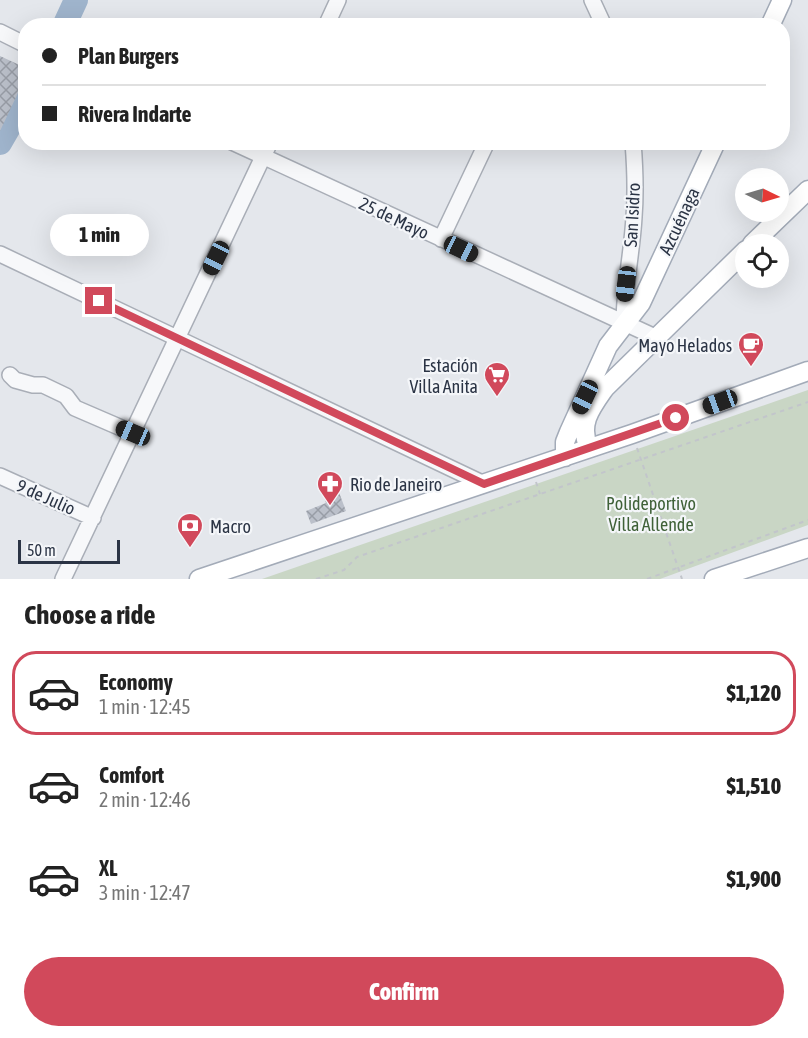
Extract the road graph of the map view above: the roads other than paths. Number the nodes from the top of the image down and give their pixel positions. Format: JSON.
{"nodes":[{"id":1,"x":338,"y":0,"type":"edge"},
{"id":2,"x":592,"y":0,"type":"edge"},
{"id":3,"x":782,"y":0,"type":"edge"},
{"id":4,"x":330,"y":18,"type":"edge"},
{"id":5,"x":600,"y":18,"type":"edge"},
{"id":6,"x":774,"y":18,"type":"edge"},
{"id":7,"x":0,"y":32,"type":"edge"},
{"id":8,"x":18,"y":41,"type":"edge"},
{"id":9,"x":248,"y":150,"type":"edge"},
{"id":10,"x":266,"y":150,"type":"edge"},
{"id":11,"x":483,"y":150,"type":"edge"},
{"id":12,"x":633,"y":150,"type":"edge"},
{"id":13,"x":712,"y":150,"type":"edge"},
{"id":14,"x":263,"y":158,"type":"junction"},
{"id":15,"x":808,"y":190,"type":"edge"},
{"id":16,"x":762,"y":234,"type":"edge"},
{"id":17,"x":441,"y":239,"type":"junction"},
{"id":18,"x":0,"y":254,"type":"edge"},
{"id":19,"x":735,"y":261,"type":"edge"},
{"id":20,"x":624,"y":324,"type":"junction"},
{"id":21,"x":655,"y":337,"type":"junction"},
{"id":22,"x":177,"y":338,"type":"junction"},
{"id":23,"x":602,"y":359,"type":"junction"},
{"id":24,"x":624,"y":369,"type":"junction"},
{"id":25,"x":808,"y":370,"type":"edge"},
{"id":26,"x":10,"y":375,"type":"dead end"},
{"id":27,"x":133,"y":433,"type":"junction"},
{"id":28,"x":590,"y":448,"type":"junction"},
{"id":29,"x":565,"y":457,"type":"junction"},
{"id":30,"x":0,"y":476,"type":"edge"},
{"id":31,"x":484,"y":484,"type":"junction"},
{"id":32,"x":93,"y":518,"type":"junction"},
{"id":33,"x":808,"y":548,"type":"edge"},
{"id":34,"x":243,"y":572,"type":"edge"},
{"id":35,"x":724,"y":577,"type":"edge"},
{"id":36,"x":63,"y":579,"type":"edge"},
{"id":37,"x":199,"y":579,"type":"edge"}],
"edges":[{"from":1,"to":4,"type":"street"},
{"from":2,"to":5,"type":"street"},
{"from":3,"to":6,"type":"main road"},
{"from":7,"to":8,"type":"street"},
{"from":9,"to":14,"type":"street","name":"25 de Mayo"},
{"from":10,"to":14,"type":"street"},
{"from":11,"to":17,"type":"street"},
{"from":12,"to":20,"type":"street","name":"San Isidro"},
{"from":13,"to":20,"type":"main road","name":"Azcuénaga"},
{"from":14,"to":17,"type":"street","name":"25 de Mayo"},
{"from":14,"to":22,"type":"street"},
{"from":15,"to":16,"type":"main road"},
{"from":17,"to":20,"type":"street","name":"25 de Mayo"},
{"from":18,"to":22,"type":"street"},
{"from":19,"to":21,"type":"main road"},
{"from":20,"to":21,"type":"street","name":"25 de Mayo"},
{"from":20,"to":23,"type":"main road","name":"Azcuénaga"},
{"from":21,"to":24,"type":"main road"},
{"from":22,"to":27,"type":"street"},
{"from":22,"to":31,"type":"street"},
{"from":23,"to":24,"type":"main road"},
{"from":23,"to":29,"type":"main road","name":"Azcuénaga"},
{"from":24,"to":28,"type":"main road"},
{"from":25,"to":28,"type":"main road"},
{"from":26,"to":27,"type":"street"},
{"from":27,"to":32,"type":"street"},
{"from":28,"to":29,"type":"main road"},
{"from":29,"to":31,"type":"main road"},
{"from":30,"to":32,"type":"street","name":"9 de Julio"},
{"from":31,"to":34,"type":"main road"},
{"from":32,"to":36,"type":"street"},
{"from":33,"to":35,"type":"main road"},
{"from":34,"to":37,"type":"main road"}]}
